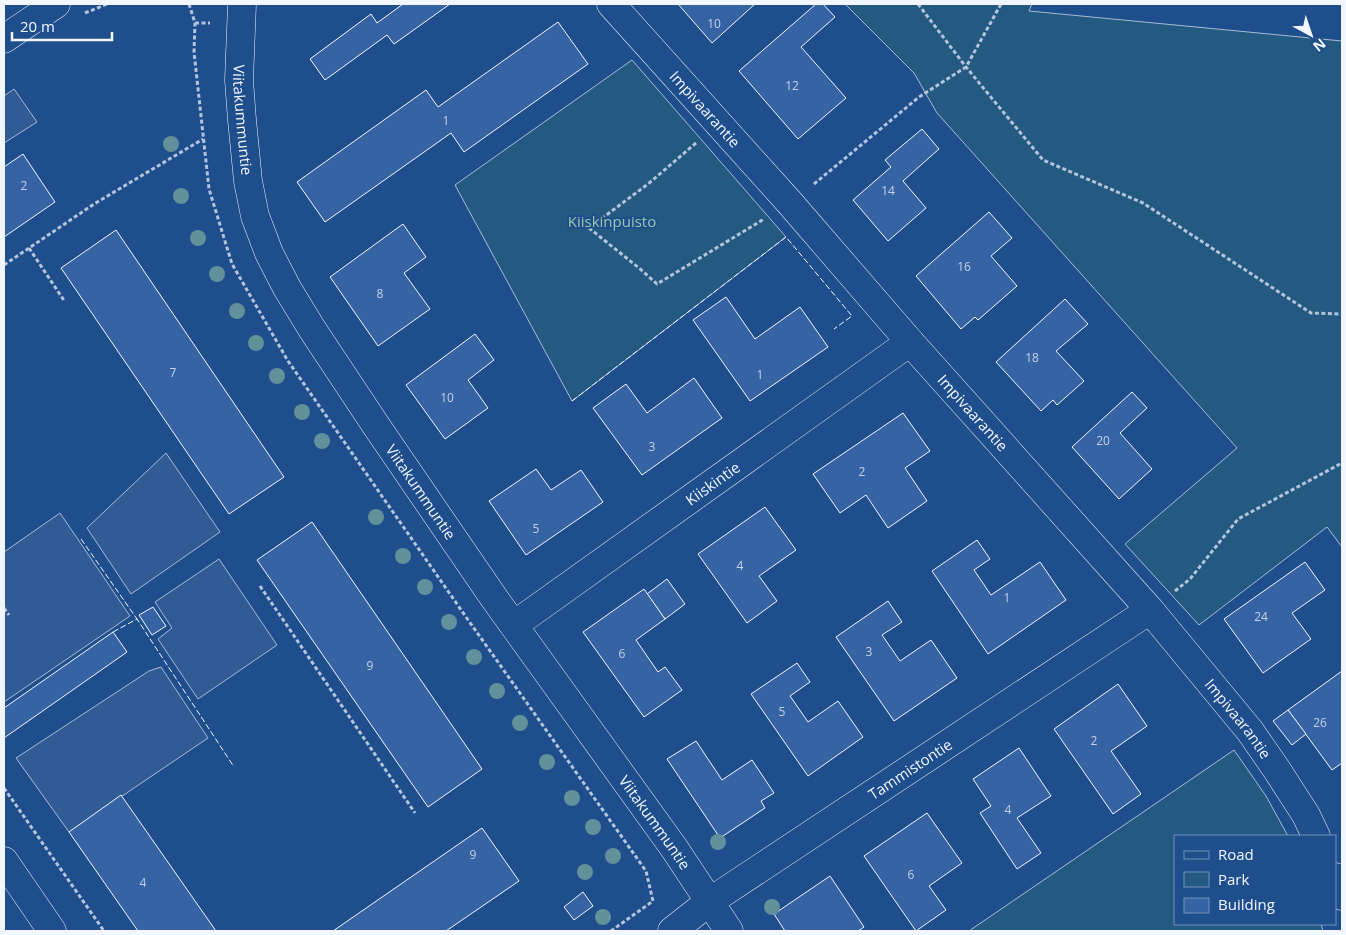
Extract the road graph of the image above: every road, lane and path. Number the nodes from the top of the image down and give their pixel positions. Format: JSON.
{"nodes":[{"id":1,"x":56,"y":4,"type":"edge"},
{"id":2,"x":242,"y":4,"type":"edge"},
{"id":3,"x":611,"y":4,"type":"edge"},
{"id":4,"x":918,"y":4,"type":"edge"},
{"id":5,"x":1002,"y":4,"type":"edge"},
{"id":6,"x":4,"y":39,"type":"edge"},
{"id":7,"x":966,"y":67,"type":"junction"},
{"id":8,"x":718,"y":123,"type":"junction"},
{"id":9,"x":203,"y":139,"type":"dead end"},
{"id":10,"x":790,"y":203,"type":"junction"},
{"id":11,"x":29,"y":248,"type":"junction"},
{"id":12,"x":4,"y":265,"type":"edge"},
{"id":13,"x":65,"y":302,"type":"dead end"},
{"id":14,"x":1342,"y":314,"type":"edge"},
{"id":15,"x":910,"y":342,"type":"junction"},
{"id":16,"x":1342,"y":463,"type":"edge"},
{"id":17,"x":260,"y":586,"type":"dead end"},
{"id":18,"x":4,"y":608,"type":"edge"},
{"id":19,"x":1150,"y":610,"type":"junction"},
{"id":20,"x":9,"y":615,"type":"dead end"},
{"id":21,"x":514,"y":626,"type":"junction"},
{"id":22,"x":4,"y":788,"type":"edge"},
{"id":23,"x":415,"y":813,"type":"dead end"},
{"id":24,"x":1315,"y":835,"type":"edge"},
{"id":25,"x":4,"y":861,"type":"edge"},
{"id":26,"x":1336,"y":880,"type":"edge"},
{"id":27,"x":1342,"y":896,"type":"edge"},
{"id":28,"x":653,"y":901,"type":"dead end"},
{"id":29,"x":709,"y":902,"type":"junction"},
{"id":30,"x":52,"y":931,"type":"edge"},
{"id":31,"x":104,"y":931,"type":"edge"},
{"id":32,"x":611,"y":931,"type":"edge"},
{"id":33,"x":672,"y":931,"type":"edge"},
{"id":34,"x":729,"y":931,"type":"edge"}],
"edges":[{"from":1,"to":6,"type":"street"},
{"from":2,"to":21,"type":"street","name":"Viitakummuntie"},
{"from":3,"to":8,"type":"street","name":"Impivaarantie"},
{"from":4,"to":7,"type":"path"},
{"from":5,"to":7,"type":"path"},
{"from":7,"to":10,"type":"path"},
{"from":7,"to":14,"type":"path"},
{"from":8,"to":10,"type":"street","name":"Impivaarantie"},
{"from":8,"to":10,"type":"path"},
{"from":9,"to":11,"type":"path"},
{"from":10,"to":15,"type":"street","name":"Impivaarantie"},
{"from":11,"to":12,"type":"path"},
{"from":11,"to":13,"type":"path"},
{"from":15,"to":19,"type":"street","name":"Impivaarantie"},
{"from":15,"to":21,"type":"street","name":"Kiiskintie"},
{"from":16,"to":19,"type":"path"},
{"from":17,"to":23,"type":"path"},
{"from":18,"to":20,"type":"path"},
{"from":19,"to":24,"type":"street","name":"Impivaarantie"},
{"from":19,"to":29,"type":"street","name":"Tammistontie"},
{"from":21,"to":29,"type":"street","name":"Viitakummuntie"},
{"from":22,"to":31,"type":"path"},
{"from":25,"to":30,"type":"street"},
{"from":26,"to":27,"type":"street"},
{"from":28,"to":32,"type":"path"},
{"from":29,"to":33,"type":"street","name":"Tammistontie"},
{"from":29,"to":34,"type":"street","name":"Viitakummuntie"}]}
